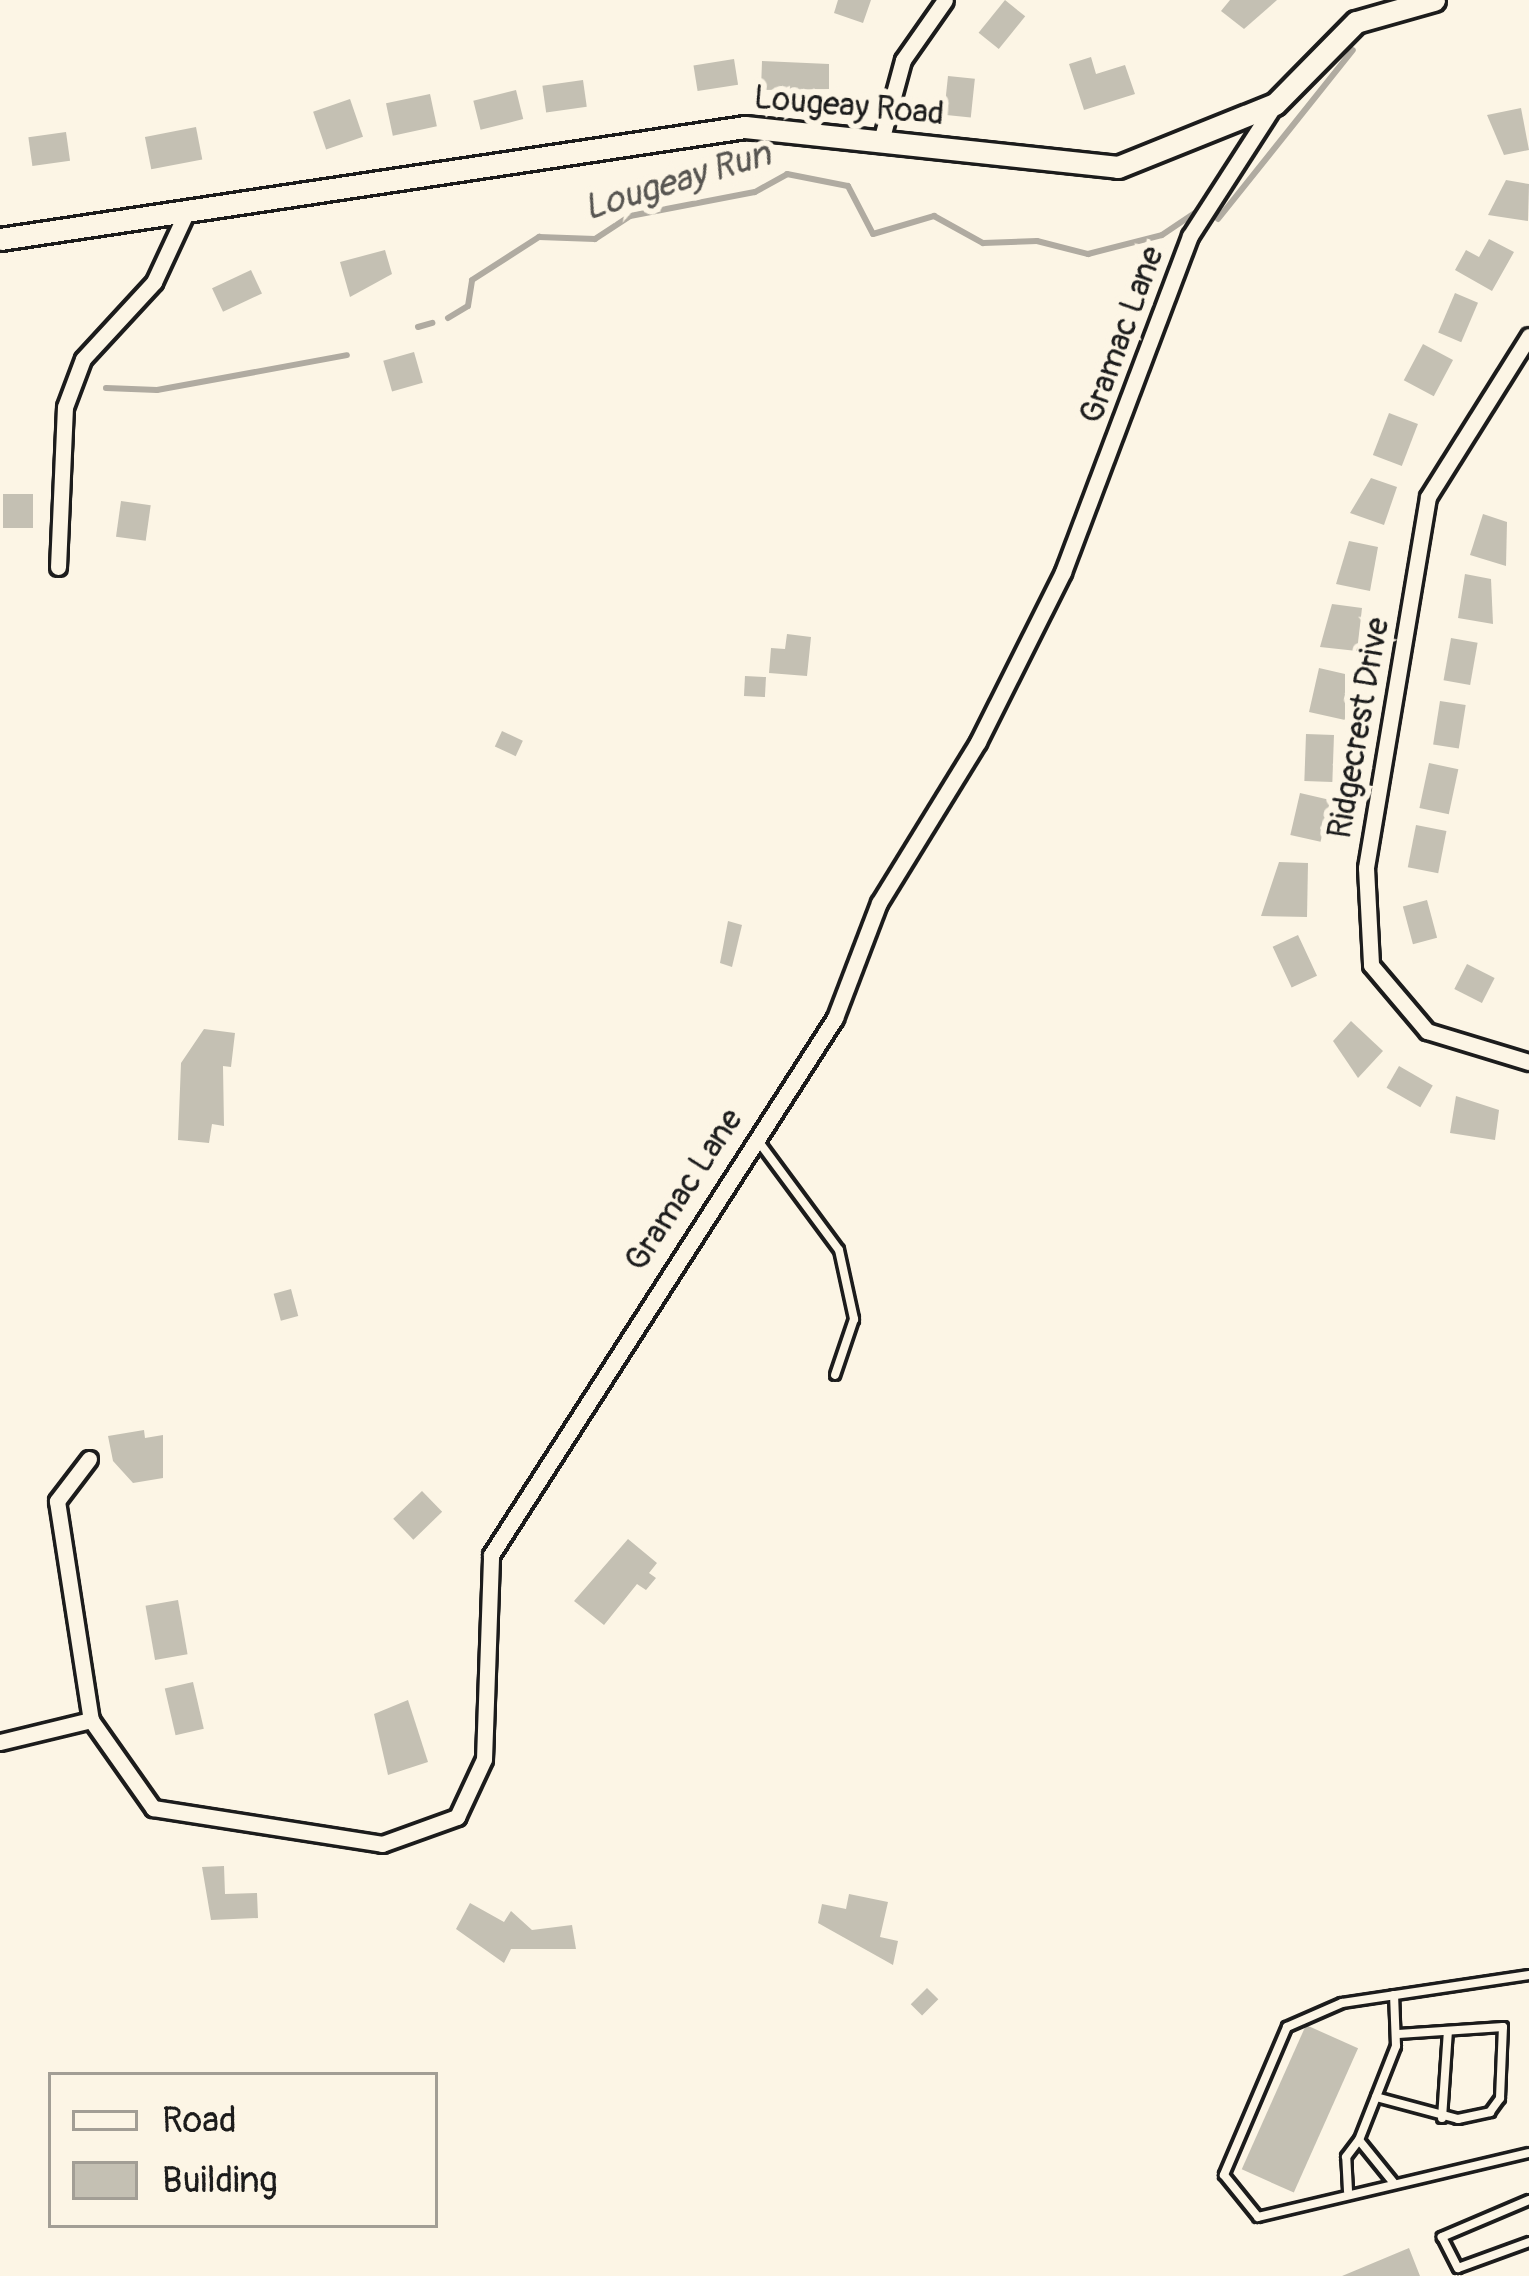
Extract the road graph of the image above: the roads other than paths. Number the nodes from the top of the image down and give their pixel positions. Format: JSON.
{"nodes":[{"id":1,"x":945,"y":0,"type":"edge"},
{"id":2,"x":1434,"y":0,"type":"edge"},
{"id":3,"x":1275,"y":104,"type":"junction"},
{"id":4,"x":881,"y":141,"type":"junction"},
{"id":5,"x":186,"y":213,"type":"junction"},
{"id":6,"x":0,"y":238,"type":"edge"},
{"id":7,"x":1529,"y":336,"type":"edge"},
{"id":8,"x":58,"y":567,"type":"dead end"},
{"id":9,"x":1529,"y":1062,"type":"edge"},
{"id":10,"x":754,"y":1137,"type":"junction"},
{"id":11,"x":835,"y":1375,"type":"dead end"},
{"id":12,"x":89,"y":1459,"type":"dead end"},
{"id":13,"x":91,"y":1720,"type":"junction"},
{"id":14,"x":0,"y":1742,"type":"edge"},
{"id":15,"x":1529,"y":1975,"type":"edge"},
{"id":16,"x":1394,"y":1995,"type":"junction"},
{"id":17,"x":1448,"y":2032,"type":"junction"},
{"id":18,"x":1398,"y":2034,"type":"junction"},
{"id":19,"x":1376,"y":2097,"type":"junction"},
{"id":20,"x":1442,"y":2117,"type":"junction"},
{"id":21,"x":1359,"y":2140,"type":"junction"},
{"id":22,"x":1529,"y":2153,"type":"edge"},
{"id":23,"x":1393,"y":2182,"type":"junction"},
{"id":24,"x":1348,"y":2191,"type":"junction"},
{"id":25,"x":1529,"y":2200,"type":"edge"},
{"id":26,"x":1529,"y":2242,"type":"edge"}],
"edges":[{"from":1,"to":4,"type":"street"},
{"from":2,"to":3,"type":"street","name":"Lougeay Road"},
{"from":3,"to":4,"type":"street","name":"Lougeay Road"},
{"from":3,"to":10,"type":"street","name":"Gramac Lane"},
{"from":4,"to":5,"type":"street","name":"Lougeay Road"},
{"from":5,"to":6,"type":"street","name":"Lougeay Road"},
{"from":5,"to":8,"type":"street"},
{"from":7,"to":9,"type":"street","name":"Ridgecrest Drive"},
{"from":10,"to":11,"type":"lane"},
{"from":10,"to":13,"type":"street","name":"Gramac Lane"},
{"from":12,"to":13,"type":"street","name":"Gramac Lane"},
{"from":13,"to":14,"type":"street"},
{"from":15,"to":16,"type":"lane"},
{"from":16,"to":18,"type":"lane"},
{"from":16,"to":24,"type":"lane"},
{"from":17,"to":18,"type":"lane"},
{"from":17,"to":20,"type":"lane"},
{"from":17,"to":20,"type":"lane"},
{"from":18,"to":19,"type":"lane"},
{"from":19,"to":20,"type":"lane"},
{"from":19,"to":21,"type":"lane"},
{"from":21,"to":23,"type":"lane"},
{"from":21,"to":24,"type":"lane"},
{"from":22,"to":23,"type":"lane"},
{"from":23,"to":24,"type":"lane"},
{"from":25,"to":26,"type":"lane"}]}
